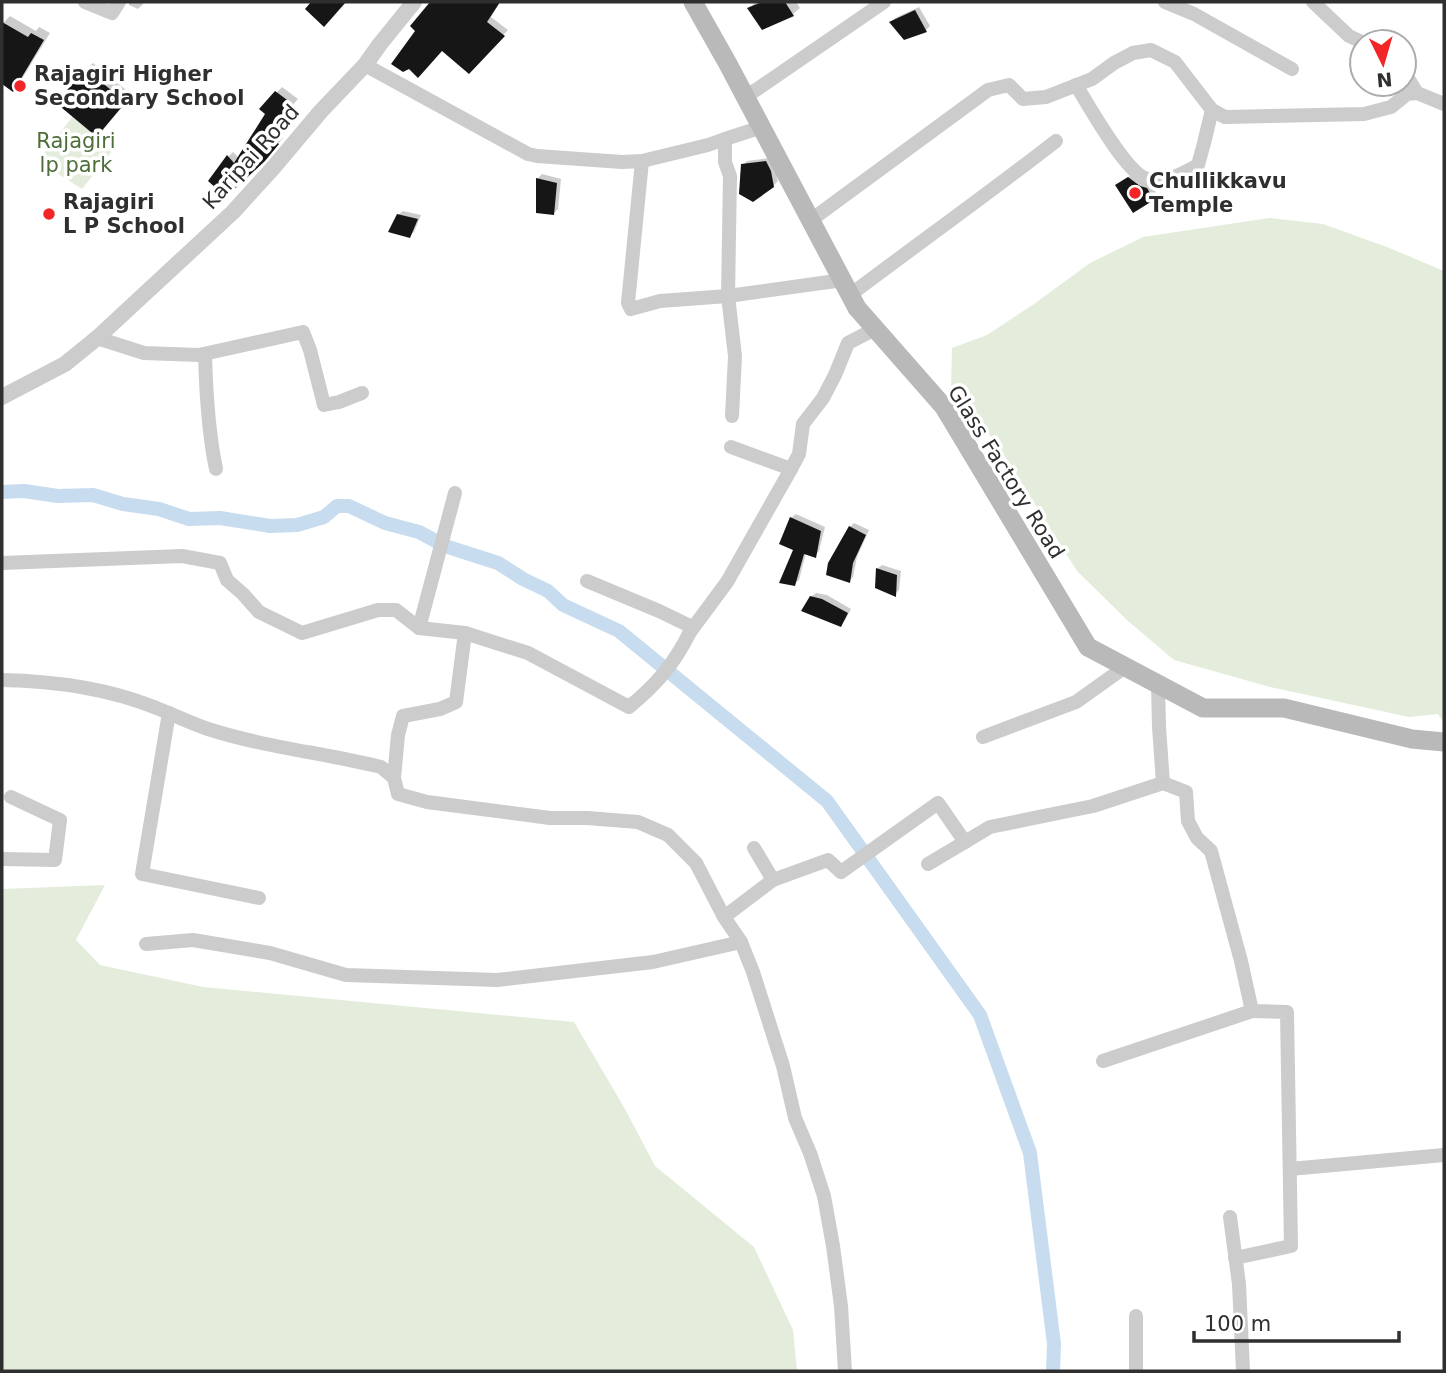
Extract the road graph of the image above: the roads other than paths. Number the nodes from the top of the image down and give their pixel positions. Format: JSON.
{"nodes":[{"id":1,"x":85,"y":2,"type":"edge"},
{"id":2,"x":119,"y":2,"type":"edge"},
{"id":3,"x":414,"y":2,"type":"edge"},
{"id":4,"x":1165,"y":2,"type":"edge"},
{"id":5,"x":1313,"y":2,"type":"edge"},
{"id":6,"x":695,"y":3,"type":"edge"},
{"id":7,"x":875,"y":4,"type":"edge"},
{"id":8,"x":1348,"y":35,"type":"edge"},
{"id":9,"x":365,"y":65,"type":"junction"},
{"id":10,"x":1292,"y":69,"type":"dead end"},
{"id":11,"x":1076,"y":85,"type":"junction"},
{"id":12,"x":1418,"y":93,"type":"edge"},
{"id":13,"x":745,"y":96,"type":"junction"},
{"id":14,"x":1402,"y":98,"type":"edge"},
{"id":15,"x":1444,"y":104,"type":"edge"},
{"id":16,"x":1212,"y":110,"type":"junction"},
{"id":17,"x":762,"y":127,"type":"junction"},
{"id":18,"x":725,"y":139,"type":"junction"},
{"id":19,"x":1056,"y":141,"type":"dead end"},
{"id":20,"x":642,"y":161,"type":"junction"},
{"id":21,"x":811,"y":220,"type":"junction"},
{"id":22,"x":847,"y":287,"type":"junction"},
{"id":23,"x":728,"y":296,"type":"junction"},
{"id":24,"x":875,"y":329,"type":"junction"},
{"id":25,"x":97,"y":338,"type":"junction"},
{"id":26,"x":205,"y":355,"type":"junction"},
{"id":27,"x":362,"y":393,"type":"dead end"},
{"id":28,"x":2,"y":397,"type":"edge"},
{"id":29,"x":732,"y":416,"type":"dead end"},
{"id":30,"x":731,"y":447,"type":"dead end"},
{"id":31,"x":216,"y":469,"type":"dead end"},
{"id":32,"x":791,"y":469,"type":"junction"},
{"id":33,"x":455,"y":493,"type":"dead end"},
{"id":34,"x":2,"y":563,"type":"edge"},
{"id":35,"x":586,"y":580,"type":"dead end"},
{"id":36,"x":419,"y":628,"type":"junction"},
{"id":37,"x":690,"y":632,"type":"junction"},
{"id":38,"x":465,"y":633,"type":"junction"},
{"id":39,"x":1125,"y":667,"type":"junction"},
{"id":40,"x":2,"y":680,"type":"edge"},
{"id":41,"x":1158,"y":684,"type":"junction"},
{"id":42,"x":169,"y":713,"type":"junction"},
{"id":43,"x":983,"y":737,"type":"dead end"},
{"id":44,"x":1444,"y":742,"type":"edge"},
{"id":45,"x":394,"y":778,"type":"junction"},
{"id":46,"x":1163,"y":783,"type":"junction"},
{"id":47,"x":11,"y":797,"type":"dead end"},
{"id":48,"x":965,"y":842,"type":"junction"},
{"id":49,"x":754,"y":848,"type":"dead end"},
{"id":50,"x":2,"y":859,"type":"edge"},
{"id":51,"x":928,"y":864,"type":"dead end"},
{"id":52,"x":773,"y":880,"type":"junction"},
{"id":53,"x":259,"y":898,"type":"dead end"},
{"id":54,"x":724,"y":917,"type":"junction"},
{"id":55,"x":741,"y":942,"type":"junction"},
{"id":56,"x":146,"y":944,"type":"dead end"},
{"id":57,"x":1252,"y":1011,"type":"junction"},
{"id":58,"x":1103,"y":1061,"type":"dead end"},
{"id":59,"x":1444,"y":1155,"type":"edge"},
{"id":60,"x":1290,"y":1169,"type":"junction"},
{"id":61,"x":1230,"y":1217,"type":"dead end"},
{"id":62,"x":1235,"y":1258,"type":"junction"},
{"id":63,"x":1136,"y":1316,"type":"dead end"},
{"id":64,"x":845,"y":1371,"type":"edge"},
{"id":65,"x":1136,"y":1371,"type":"edge"},
{"id":66,"x":1242,"y":1371,"type":"edge"}],
"edges":[{"from":1,"to":2,"type":"street"},
{"from":3,"to":9,"type":"street","name":"Karipai Road"},
{"from":4,"to":10,"type":"street"},
{"from":5,"to":8,"type":"street"},
{"from":6,"to":13,"type":"main road","name":"Glass Factory Road"},
{"from":7,"to":13,"type":"street"},
{"from":9,"to":20,"type":"street"},
{"from":9,"to":25,"type":"street","name":"Karipai Road"},
{"from":11,"to":16,"type":"street"},
{"from":11,"to":16,"type":"street"},
{"from":11,"to":21,"type":"street"},
{"from":12,"to":15,"type":"street"},
{"from":13,"to":17,"type":"main road","name":"Glass Factory Road"},
{"from":14,"to":16,"type":"street"},
{"from":17,"to":18,"type":"street"},
{"from":17,"to":21,"type":"main road","name":"Glass Factory Road"},
{"from":18,"to":20,"type":"street"},
{"from":18,"to":23,"type":"street"},
{"from":19,"to":22,"type":"street"},
{"from":20,"to":23,"type":"street"},
{"from":21,"to":22,"type":"main road","name":"Glass Factory Road"},
{"from":22,"to":23,"type":"street"},
{"from":22,"to":24,"type":"main road","name":"Glass Factory Road"},
{"from":23,"to":29,"type":"street"},
{"from":24,"to":32,"type":"street"},
{"from":24,"to":39,"type":"main road","name":"Glass Factory Road"},
{"from":25,"to":26,"type":"street"},
{"from":25,"to":28,"type":"street","name":"Karipai Road"},
{"from":26,"to":27,"type":"street"},
{"from":26,"to":31,"type":"street"},
{"from":30,"to":32,"type":"street"},
{"from":32,"to":37,"type":"street"},
{"from":33,"to":36,"type":"street"},
{"from":34,"to":36,"type":"street"},
{"from":35,"to":37,"type":"street"},
{"from":36,"to":38,"type":"street"},
{"from":37,"to":38,"type":"street"},
{"from":38,"to":45,"type":"street"},
{"from":39,"to":41,"type":"main road","name":"Glass Factory Road"},
{"from":39,"to":43,"type":"street"},
{"from":40,"to":42,"type":"street"},
{"from":41,"to":44,"type":"main road","name":"Glass Factory Road"},
{"from":41,"to":46,"type":"street"},
{"from":42,"to":45,"type":"street"},
{"from":42,"to":53,"type":"street"},
{"from":45,"to":54,"type":"street"},
{"from":46,"to":48,"type":"street"},
{"from":46,"to":57,"type":"street"},
{"from":47,"to":50,"type":"street"},
{"from":48,"to":51,"type":"street"},
{"from":48,"to":52,"type":"street"},
{"from":49,"to":52,"type":"street"},
{"from":52,"to":54,"type":"street"},
{"from":54,"to":55,"type":"street"},
{"from":55,"to":56,"type":"street"},
{"from":55,"to":64,"type":"street"},
{"from":57,"to":58,"type":"street"},
{"from":57,"to":60,"type":"street"},
{"from":59,"to":60,"type":"street"},
{"from":60,"to":62,"type":"street"},
{"from":61,"to":62,"type":"street"},
{"from":62,"to":66,"type":"street"},
{"from":63,"to":65,"type":"street"}]}
